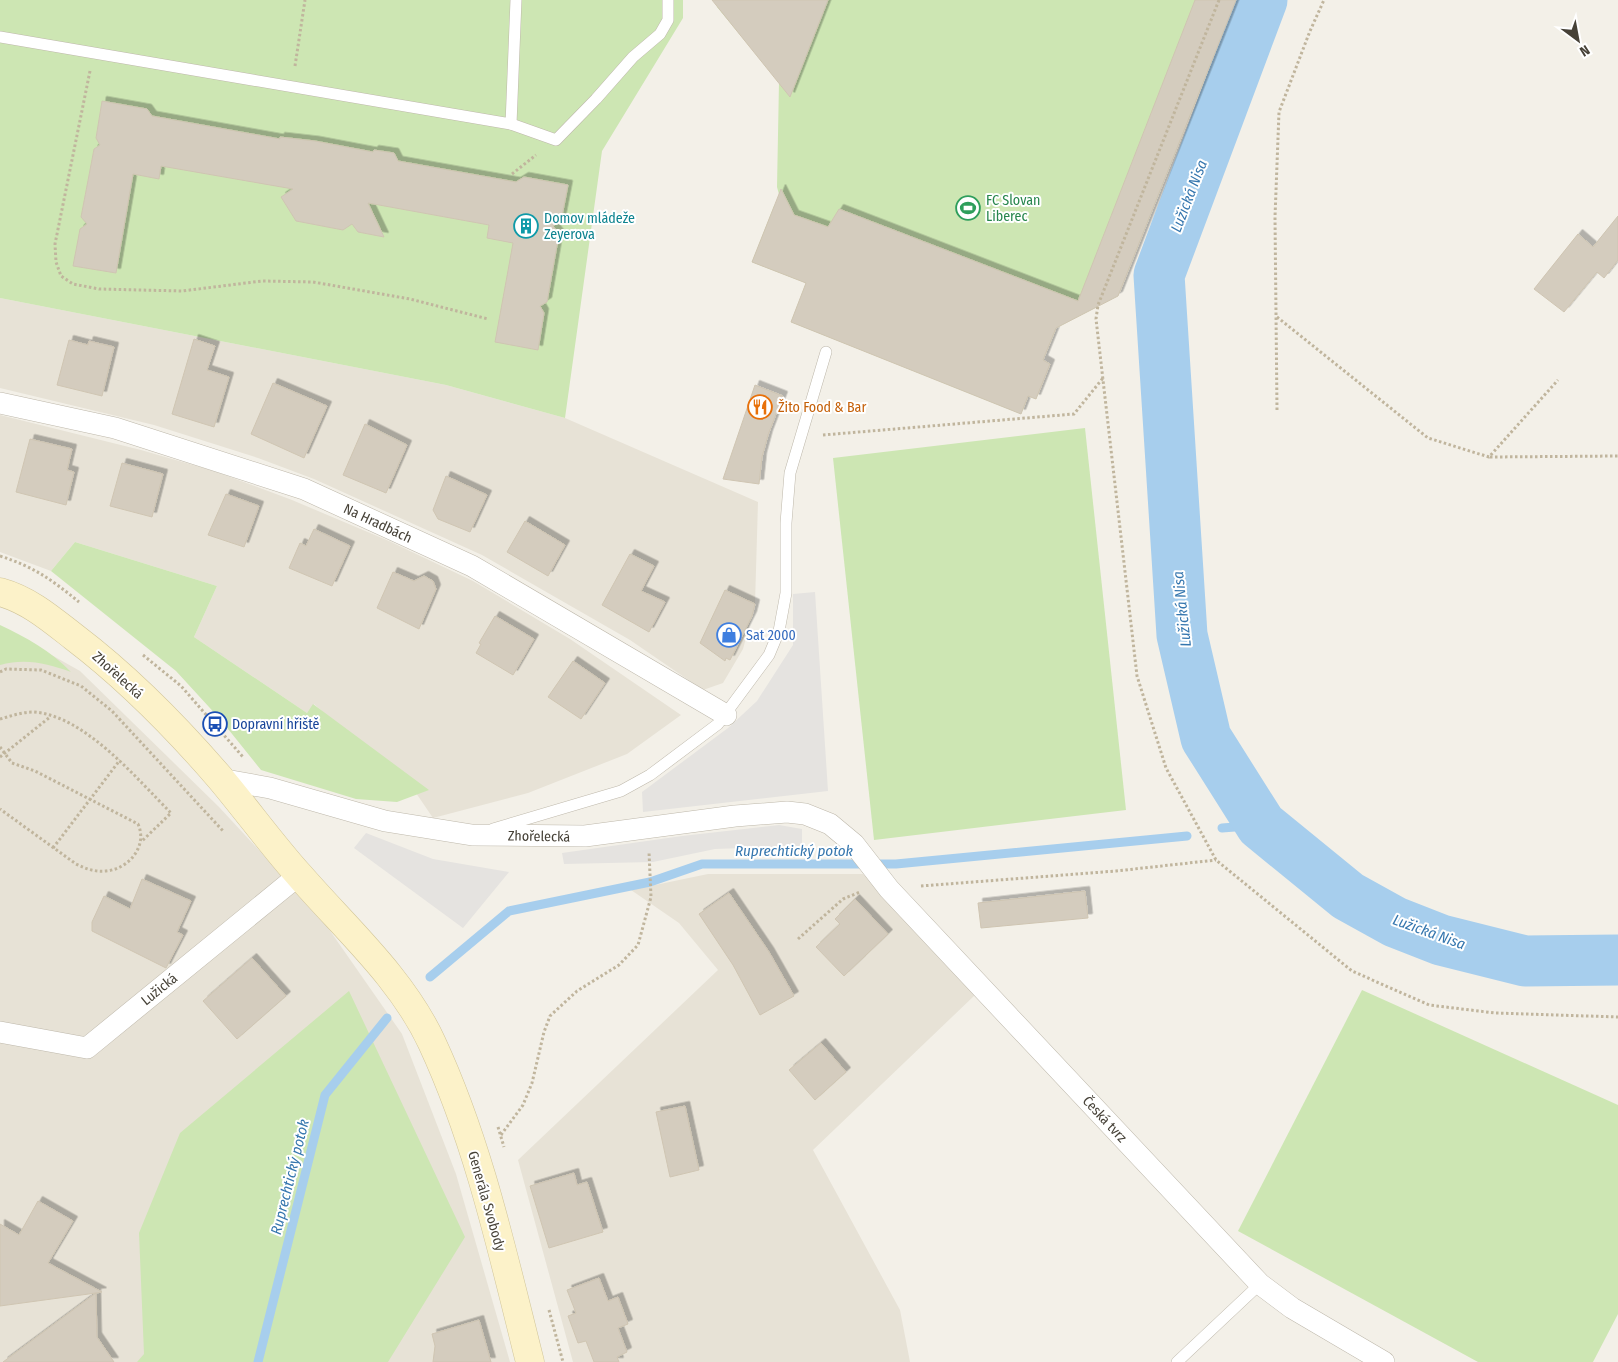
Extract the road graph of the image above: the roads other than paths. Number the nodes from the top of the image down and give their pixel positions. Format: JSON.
{"nodes":[{"id":1,"x":516,"y":0,"type":"edge"},
{"id":2,"x":668,"y":0,"type":"edge"},
{"id":3,"x":0,"y":37,"type":"edge"},
{"id":4,"x":511,"y":124,"type":"junction"},
{"id":5,"x":826,"y":352,"type":"dead end"},
{"id":6,"x":0,"y":403,"type":"edge"},
{"id":7,"x":0,"y":592,"type":"edge"},
{"id":8,"x":726,"y":715,"type":"junction"},
{"id":9,"x":220,"y":779,"type":"junction"},
{"id":10,"x":472,"y":834,"type":"junction"},
{"id":11,"x":854,"y":844,"type":"joint"},
{"id":12,"x":299,"y":875,"type":"junction"},
{"id":13,"x":0,"y":1032,"type":"edge"},
{"id":14,"x":432,"y":1043,"type":"joint"},
{"id":15,"x":1260,"y":1284,"type":"junction"},
{"id":16,"x":530,"y":1362,"type":"edge"},
{"id":17,"x":1177,"y":1362,"type":"edge"},
{"id":18,"x":1384,"y":1362,"type":"edge"}],
"edges":[{"from":1,"to":4,"type":"lane"},
{"from":2,"to":4,"type":"lane"},
{"from":3,"to":4,"type":"lane"},
{"from":5,"to":8,"type":"lane"},
{"from":6,"to":8,"type":"street","name":"Na Hradbách"},
{"from":7,"to":9,"type":"main road","name":"Zhořelecká"},
{"from":8,"to":10,"type":"lane"},
{"from":9,"to":10,"type":"street","name":"Zhořelecká"},
{"from":9,"to":12,"type":"main road","name":"Zhořelecká"},
{"from":10,"to":11,"type":"street","name":"Zhořelecká"},
{"from":11,"to":15,"type":"street","name":"Česká tvrz"},
{"from":12,"to":13,"type":"street","name":"Lužická"},
{"from":12,"to":14,"type":"main road","name":"Zhořelecká"},
{"from":14,"to":16,"type":"main road","name":"Generála Svobody"},
{"from":15,"to":17,"type":"lane"},
{"from":15,"to":18,"type":"street","name":"Česká tvrz"}]}
